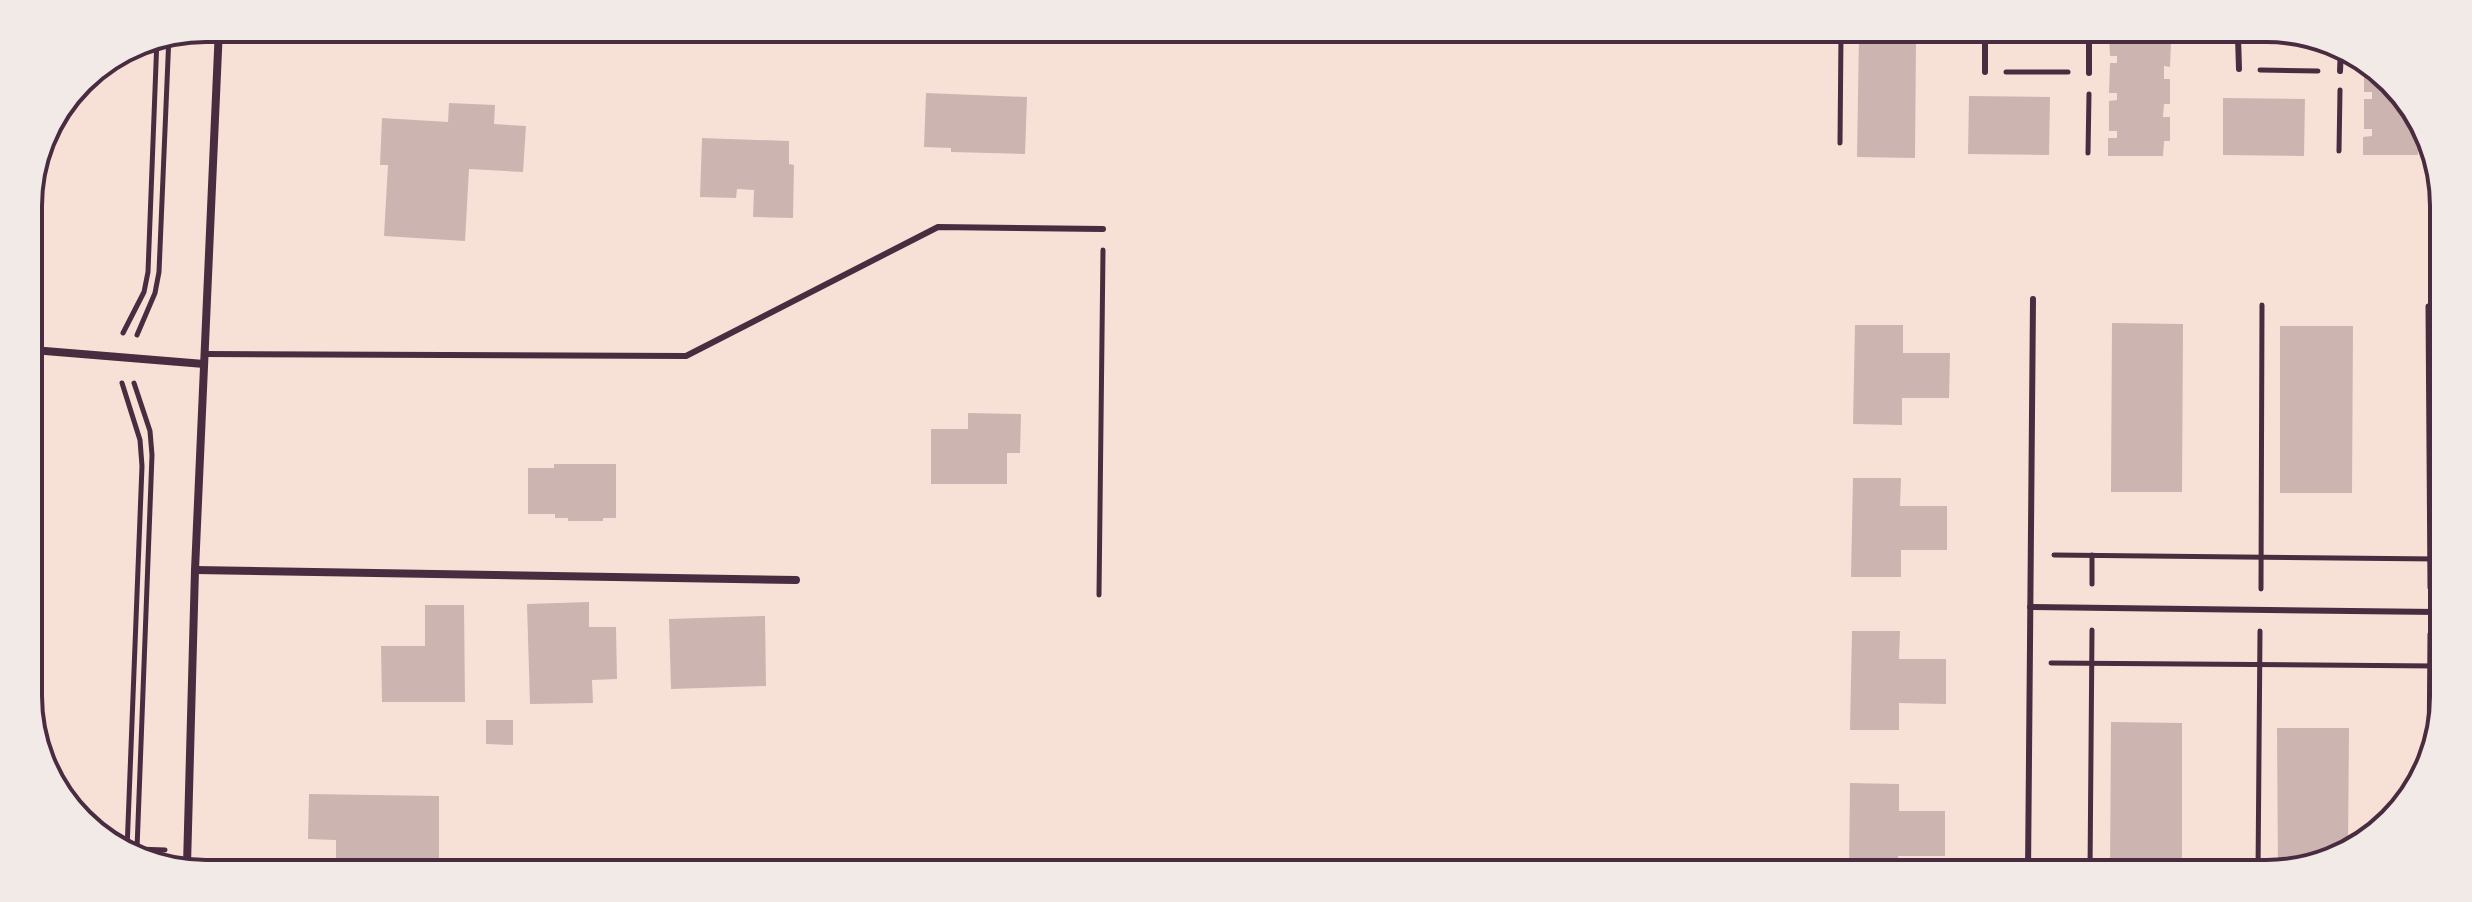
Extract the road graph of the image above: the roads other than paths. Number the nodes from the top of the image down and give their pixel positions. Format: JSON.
{"nodes":[{"id":1,"x":218,"y":42,"type":"edge"},
{"id":2,"x":1985,"y":42,"type":"edge"},
{"id":3,"x":2089,"y":42,"type":"edge"},
{"id":4,"x":2238,"y":42,"type":"edge"},
{"id":5,"x":2340,"y":60,"type":"edge"},
{"id":6,"x":2239,"y":69,"type":"road end"},
{"id":7,"x":2340,"y":71,"type":"road end"},
{"id":8,"x":1985,"y":72,"type":"road end"},
{"id":9,"x":2089,"y":73,"type":"road end"},
{"id":10,"x":1103,"y":229,"type":"road end"},
{"id":11,"x":2033,"y":299,"type":"dead end"},
{"id":12,"x":45,"y":351,"type":"dead end"},
{"id":13,"x":205,"y":359,"type":"junction"},
{"id":14,"x":195,"y":570,"type":"junction"},
{"id":15,"x":796,"y":580,"type":"dead end"},
{"id":16,"x":2030,"y":607,"type":"junction"},
{"id":17,"x":2430,"y":612,"type":"edge"},
{"id":18,"x":187,"y":859,"type":"edge"},
{"id":19,"x":2028,"y":860,"type":"edge"}],
"edges":[{"from":1,"to":13,"type":"street"},
{"from":2,"to":8,"type":"lane"},
{"from":3,"to":9,"type":"lane"},
{"from":4,"to":6,"type":"lane"},
{"from":5,"to":7,"type":"lane"},
{"from":10,"to":13,"type":"lane"},
{"from":11,"to":16,"type":"lane"},
{"from":12,"to":13,"type":"street"},
{"from":13,"to":14,"type":"street"},
{"from":14,"to":15,"type":"street"},
{"from":14,"to":18,"type":"street"},
{"from":16,"to":17,"type":"lane"},
{"from":16,"to":19,"type":"lane"}]}
